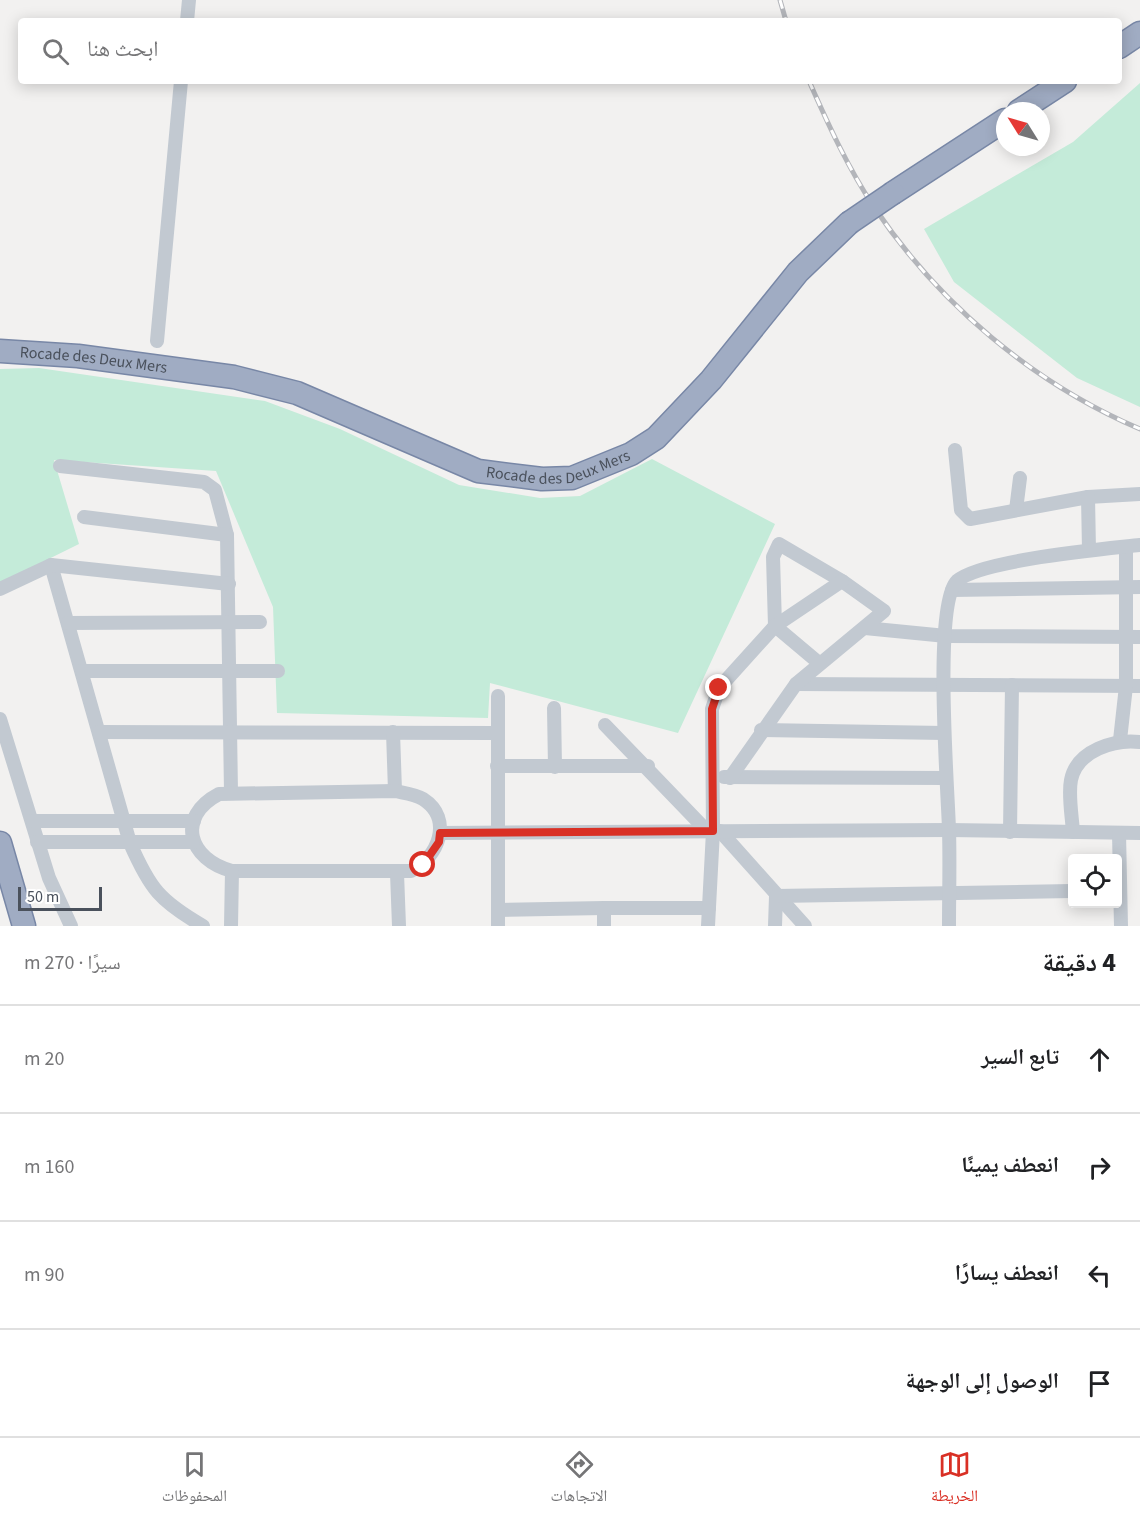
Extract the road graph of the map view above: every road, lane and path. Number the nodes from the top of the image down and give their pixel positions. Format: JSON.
{"nodes":[{"id":1,"x":189,"y":0,"type":"edge"},
{"id":2,"x":187,"y":18,"type":"edge"},
{"id":3,"x":1140,"y":33,"type":"edge"},
{"id":4,"x":1122,"y":45,"type":"edge"},
{"id":5,"x":181,"y":84,"type":"edge"},
{"id":6,"x":1060,"y":84,"type":"edge"},
{"id":7,"x":1033,"y":102,"type":"edge"},
{"id":8,"x":996,"y":126,"type":"edge"},
{"id":9,"x":157,"y":341,"type":"dead end"},
{"id":10,"x":0,"y":351,"type":"edge"},
{"id":11,"x":955,"y":450,"type":"dead end"},
{"id":12,"x":60,"y":466,"type":"dead end"},
{"id":13,"x":1020,"y":478,"type":"dead end"},
{"id":14,"x":1140,"y":494,"type":"edge"},
{"id":15,"x":1088,"y":497,"type":"junction"},
{"id":16,"x":1016,"y":510,"type":"junction"},
{"id":17,"x":84,"y":517,"type":"dead end"},
{"id":18,"x":227,"y":535,"type":"junction"},
{"id":19,"x":1133,"y":546,"type":"edge"},
{"id":20,"x":1089,"y":550,"type":"junction"},
{"id":21,"x":51,"y":564,"type":"junction"},
{"id":22,"x":842,"y":581,"type":"junction"},
{"id":23,"x":229,"y":584,"type":"junction"},
{"id":24,"x":1133,"y":587,"type":"edge"},
{"id":25,"x":0,"y":589,"type":"edge"},
{"id":26,"x":952,"y":590,"type":"junction"},
{"id":27,"x":228,"y":622,"type":"junction"},
{"id":28,"x":260,"y":622,"type":"dead end"},
{"id":29,"x":68,"y":623,"type":"junction"},
{"id":30,"x":775,"y":626,"type":"junction"},
{"id":31,"x":865,"y":628,"type":"junction"},
{"id":32,"x":946,"y":636,"type":"junction"},
{"id":33,"x":1125,"y":637,"type":"junction"},
{"id":34,"x":1140,"y":637,"type":"edge"},
{"id":35,"x":819,"y":663,"type":"junction"},
{"id":36,"x":82,"y":670,"type":"junction"},
{"id":37,"x":278,"y":671,"type":"dead end"},
{"id":38,"x":230,"y":672,"type":"junction"},
{"id":39,"x":796,"y":684,"type":"junction"},
{"id":40,"x":944,"y":684,"type":"junction"},
{"id":41,"x":1012,"y":685,"type":"junction"},
{"id":42,"x":1133,"y":686,"type":"edge"},
{"id":43,"x":498,"y":696,"type":"dead end"},
{"id":44,"x":554,"y":708,"type":"dead end"},
{"id":45,"x":0,"y":719,"type":"edge"},
{"id":46,"x":605,"y":724,"type":"dead end"},
{"id":47,"x":761,"y":730,"type":"junction"},
{"id":48,"x":99,"y":732,"type":"junction"},
{"id":49,"x":231,"y":732,"type":"junction"},
{"id":50,"x":393,"y":732,"type":"junction"},
{"id":51,"x":497,"y":733,"type":"junction"},
{"id":52,"x":944,"y":733,"type":"junction"},
{"id":53,"x":1120,"y":740,"type":"junction"},
{"id":54,"x":1140,"y":742,"type":"edge"},
{"id":55,"x":497,"y":766,"type":"junction"},
{"id":56,"x":648,"y":766,"type":"junction"},
{"id":57,"x":555,"y":767,"type":"junction"},
{"id":58,"x":712,"y":775,"type":"junction"},
{"id":59,"x":730,"y":778,"type":"junction"},
{"id":60,"x":946,"y":778,"type":"junction"},
{"id":61,"x":395,"y":791,"type":"junction"},
{"id":62,"x":231,"y":792,"type":"junction"},
{"id":63,"x":33,"y":821,"type":"junction"},
{"id":64,"x":125,"y":821,"type":"junction"},
{"id":65,"x":194,"y":821,"type":"junction"},
{"id":66,"x":949,"y":830,"type":"junction"},
{"id":67,"x":713,"y":831,"type":"junction"},
{"id":68,"x":499,"y":832,"type":"junction"},
{"id":69,"x":1010,"y":832,"type":"junction"},
{"id":70,"x":1073,"y":832,"type":"junction"},
{"id":71,"x":440,"y":833,"type":"junction"},
{"id":72,"x":1119,"y":833,"type":"junction"},
{"id":73,"x":1140,"y":833,"type":"edge"},
{"id":74,"x":37,"y":842,"type":"junction"},
{"id":75,"x":193,"y":842,"type":"junction"},
{"id":76,"x":0,"y":843,"type":"edge"},
{"id":77,"x":130,"y":843,"type":"junction"},
{"id":78,"x":1119,"y":854,"type":"edge"},
{"id":79,"x":232,"y":871,"type":"junction"},
{"id":80,"x":397,"y":873,"type":"junction"},
{"id":81,"x":1068,"y":891,"type":"edge"},
{"id":82,"x":949,"y":894,"type":"junction"},
{"id":83,"x":776,"y":896,"type":"junction"},
{"id":84,"x":604,"y":908,"type":"junction"},
{"id":85,"x":709,"y":908,"type":"junction"},
{"id":86,"x":1120,"y":908,"type":"edge"},
{"id":87,"x":498,"y":910,"type":"junction"},
{"id":88,"x":24,"y":926,"type":"edge"},
{"id":89,"x":71,"y":926,"type":"edge"},
{"id":90,"x":203,"y":926,"type":"edge"},
{"id":91,"x":231,"y":926,"type":"edge"},
{"id":92,"x":399,"y":926,"type":"edge"},
{"id":93,"x":498,"y":926,"type":"edge"},
{"id":94,"x":604,"y":926,"type":"edge"},
{"id":95,"x":708,"y":926,"type":"edge"},
{"id":96,"x":775,"y":926,"type":"edge"},
{"id":97,"x":805,"y":926,"type":"edge"},
{"id":98,"x":949,"y":926,"type":"edge"},
{"id":99,"x":1121,"y":926,"type":"edge"}],
"edges":[{"from":1,"to":2,"type":"street"},
{"from":3,"to":4,"type":"highway"},
{"from":5,"to":9,"type":"street"},
{"from":6,"to":7,"type":"highway"},
{"from":8,"to":10,"type":"highway","name":"Rocade des Deux Mers","bridge":true},
{"from":11,"to":16,"type":"street"},
{"from":12,"to":18,"type":"street"},
{"from":13,"to":16,"type":"street"},
{"from":14,"to":15,"type":"street"},
{"from":15,"to":16,"type":"street"},
{"from":15,"to":20,"type":"street"},
{"from":17,"to":18,"type":"street"},
{"from":18,"to":23,"type":"street"},
{"from":19,"to":20,"type":"street"},
{"from":19,"to":24,"type":"street"},
{"from":20,"to":26,"type":"street"},
{"from":21,"to":23,"type":"street"},
{"from":21,"to":25,"type":"street"},
{"from":21,"to":29,"type":"street"},
{"from":22,"to":30,"type":"street"},
{"from":22,"to":30,"type":"street"},
{"from":22,"to":31,"type":"street"},
{"from":23,"to":27,"type":"street"},
{"from":24,"to":26,"type":"street"},
{"from":24,"to":33,"type":"street"},
{"from":26,"to":32,"type":"street"},
{"from":27,"to":28,"type":"street"},
{"from":27,"to":29,"type":"street"},
{"from":27,"to":38,"type":"street"},
{"from":29,"to":36,"type":"street"},
{"from":30,"to":35,"type":"street"},
{"from":30,"to":58,"type":"street"},
{"from":31,"to":32,"type":"street"},
{"from":31,"to":35,"type":"street"},
{"from":32,"to":33,"type":"street"},
{"from":32,"to":40,"type":"street"},
{"from":33,"to":34,"type":"street"},
{"from":33,"to":42,"type":"street"},
{"from":35,"to":39,"type":"street"},
{"from":36,"to":38,"type":"street"},
{"from":36,"to":48,"type":"street"},
{"from":37,"to":38,"type":"street"},
{"from":38,"to":49,"type":"street"},
{"from":39,"to":40,"type":"street"},
{"from":39,"to":47,"type":"street"},
{"from":40,"to":41,"type":"street"},
{"from":40,"to":52,"type":"street"},
{"from":41,"to":42,"type":"street"},
{"from":41,"to":69,"type":"street"},
{"from":42,"to":53,"type":"street"},
{"from":43,"to":51,"type":"street"},
{"from":44,"to":57,"type":"street"},
{"from":45,"to":63,"type":"street"},
{"from":46,"to":56,"type":"street"},
{"from":47,"to":52,"type":"street"},
{"from":47,"to":59,"type":"street"},
{"from":48,"to":49,"type":"street"},
{"from":48,"to":64,"type":"street"},
{"from":49,"to":50,"type":"street"},
{"from":49,"to":62,"type":"street"},
{"from":50,"to":51,"type":"street"},
{"from":50,"to":61,"type":"street"},
{"from":51,"to":55,"type":"street"},
{"from":52,"to":60,"type":"street"},
{"from":53,"to":54,"type":"street"},
{"from":53,"to":70,"type":"street"},
{"from":55,"to":57,"type":"street"},
{"from":55,"to":68,"type":"street"},
{"from":56,"to":57,"type":"street"},
{"from":56,"to":67,"type":"street"},
{"from":58,"to":59,"type":"street"},
{"from":58,"to":67,"type":"street"},
{"from":59,"to":60,"type":"street"},
{"from":60,"to":66,"type":"street"},
{"from":61,"to":62,"type":"street"},
{"from":61,"to":71,"type":"street"},
{"from":62,"to":65,"type":"street"},
{"from":63,"to":64,"type":"street"},
{"from":63,"to":74,"type":"street"},
{"from":64,"to":65,"type":"street"},
{"from":64,"to":77,"type":"street"},
{"from":65,"to":75,"type":"street"},
{"from":66,"to":67,"type":"street"},
{"from":66,"to":69,"type":"street"},
{"from":66,"to":82,"type":"street"},
{"from":67,"to":68,"type":"street"},
{"from":67,"to":83,"type":"street"},
{"from":67,"to":85,"type":"street"},
{"from":68,"to":71,"type":"street"},
{"from":68,"to":87,"type":"street"},
{"from":69,"to":70,"type":"street"},
{"from":70,"to":72,"type":"street"},
{"from":71,"to":80,"type":"street"},
{"from":72,"to":73,"type":"street"},
{"from":72,"to":78,"type":"street"},
{"from":74,"to":77,"type":"street"},
{"from":74,"to":89,"type":"street"},
{"from":75,"to":77,"type":"street"},
{"from":75,"to":79,"type":"street"},
{"from":76,"to":88,"type":"highway"},
{"from":77,"to":90,"type":"street"},
{"from":79,"to":80,"type":"street"},
{"from":79,"to":91,"type":"street"},
{"from":80,"to":92,"type":"street"},
{"from":81,"to":82,"type":"street"},
{"from":82,"to":83,"type":"street"},
{"from":82,"to":98,"type":"street"},
{"from":83,"to":96,"type":"street"},
{"from":83,"to":97,"type":"street"},
{"from":84,"to":85,"type":"street"},
{"from":84,"to":87,"type":"street"},
{"from":84,"to":94,"type":"street"},
{"from":85,"to":95,"type":"street"},
{"from":86,"to":99,"type":"street"},
{"from":87,"to":93,"type":"street"}]}
